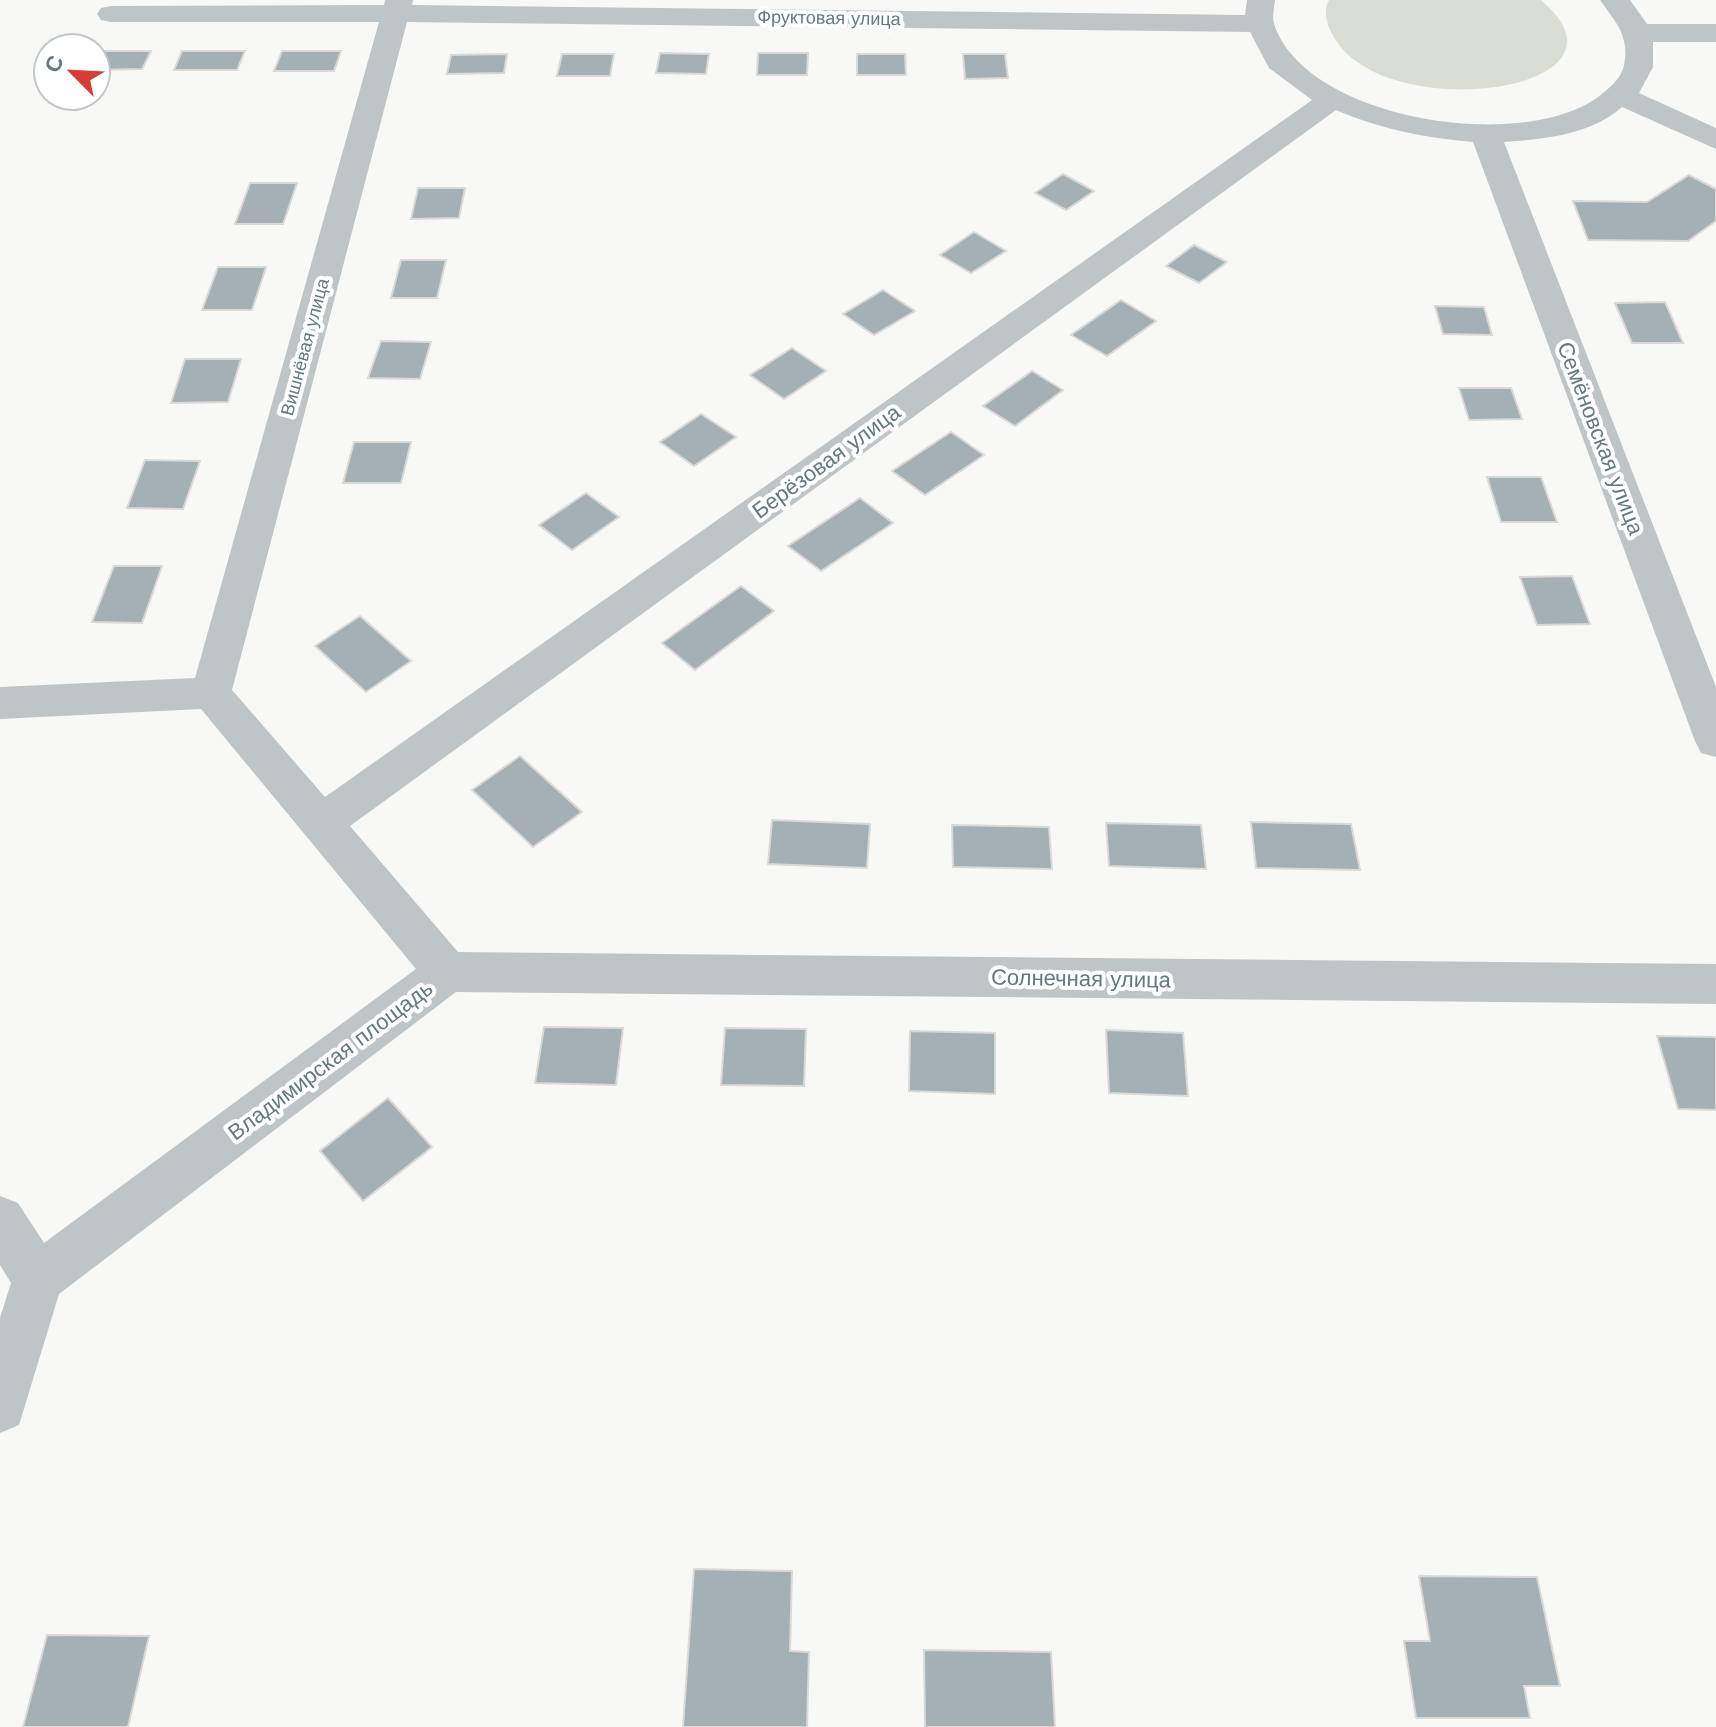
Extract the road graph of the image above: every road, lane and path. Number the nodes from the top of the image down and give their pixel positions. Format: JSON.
{"nodes":[{"id":1,"x":1614,"y":0,"type":"edge"},
{"id":2,"x":398,"y":6,"type":"edge"},
{"id":3,"x":1260,"y":12,"type":"edge"},
{"id":4,"x":111,"y":14,"type":"dead end"},
{"id":5,"x":1638,"y":33,"type":"junction"},
{"id":6,"x":1716,"y":33,"type":"edge"},
{"id":7,"x":1622,"y":96,"type":"junction"},
{"id":8,"x":1332,"y":99,"type":"junction"},
{"id":9,"x":1486,"y":135,"type":"junction"},
{"id":10,"x":1716,"y":140,"type":"edge"},
{"id":11,"x":211,"y":693,"type":"junction"},
{"id":12,"x":0,"y":703,"type":"edge"},
{"id":13,"x":1716,"y":741,"type":"edge"},
{"id":14,"x":321,"y":823,"type":"junction"},
{"id":15,"x":447,"y":972,"type":"junction"},
{"id":16,"x":1716,"y":984,"type":"edge"},
{"id":17,"x":0,"y":1220,"type":"edge"},
{"id":18,"x":38,"y":1279,"type":"junction"},
{"id":19,"x":0,"y":1406,"type":"edge"}],
"edges":[{"from":1,"to":5,"type":"street"},
{"from":2,"to":3,"type":"street","name":"Фруктовая улица"},
{"from":2,"to":4,"type":"street","name":"Фруктовая улица"},
{"from":2,"to":11,"type":"street","name":"Вишнёвая улица"},
{"from":3,"to":8,"type":"street"},
{"from":5,"to":6,"type":"street"},
{"from":5,"to":7,"type":"street"},
{"from":7,"to":9,"type":"street"},
{"from":7,"to":10,"type":"street"},
{"from":8,"to":9,"type":"street"},
{"from":8,"to":14,"type":"street","name":"Берёзовая улица"},
{"from":9,"to":13,"type":"street","name":"Семёновская улица"},
{"from":11,"to":12,"type":"street"},
{"from":11,"to":14,"type":"street","name":"Владимирская площадь"},
{"from":14,"to":15,"type":"street","name":"Владимирская площадь"},
{"from":15,"to":16,"type":"street","name":"Солнечная улица"},
{"from":15,"to":18,"type":"street","name":"Владимирская площадь"},
{"from":17,"to":18,"type":"street"},
{"from":18,"to":19,"type":"street"}]}
